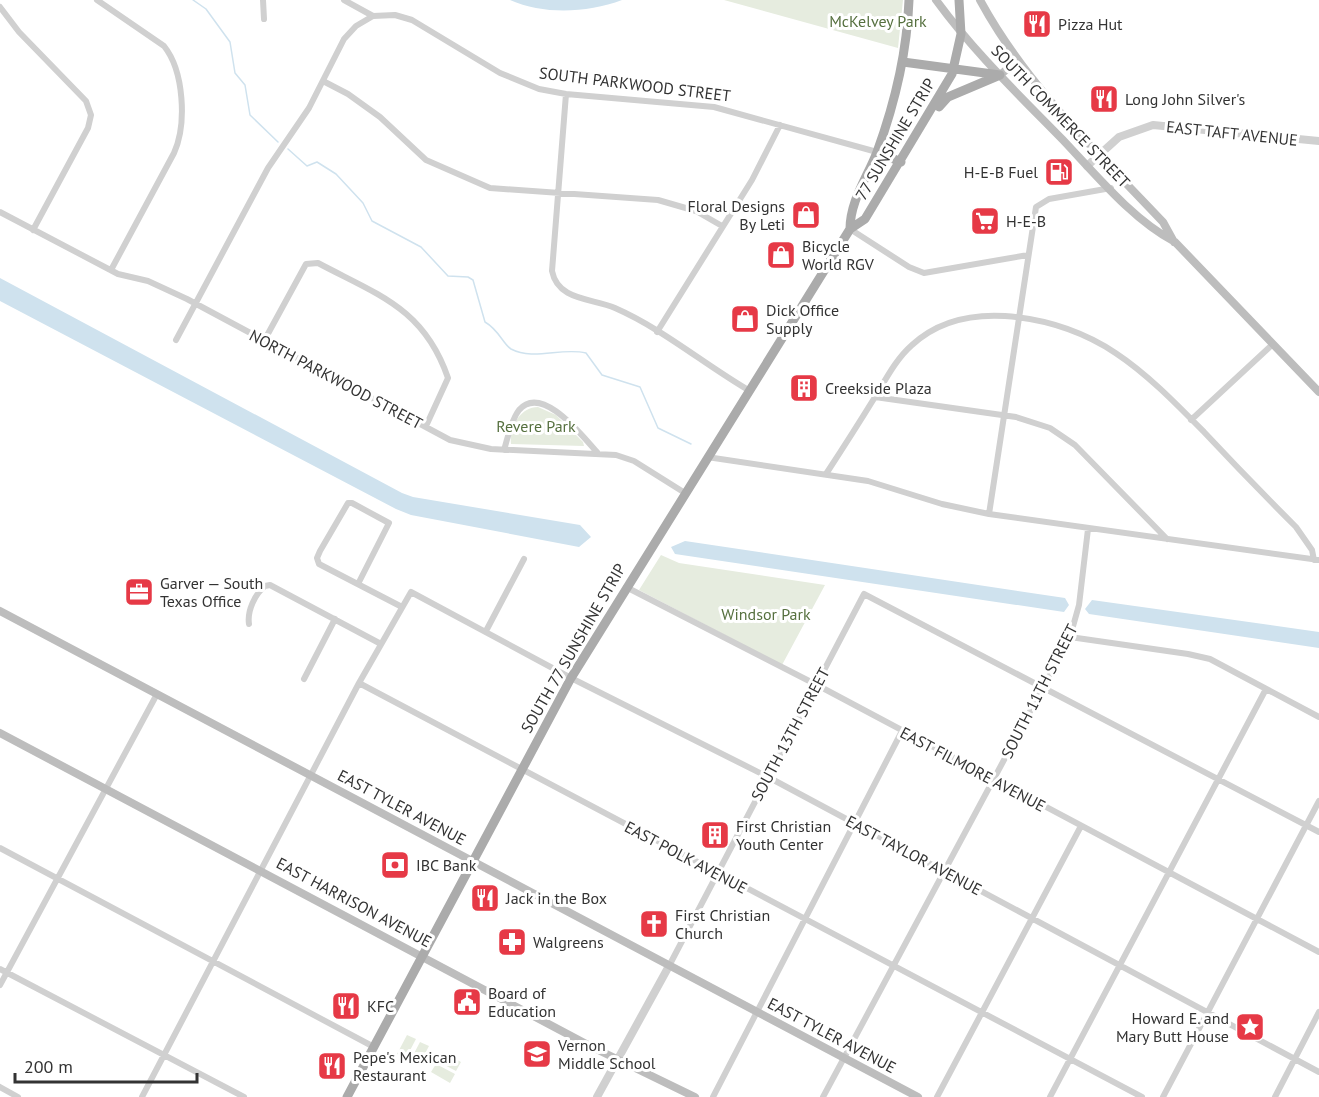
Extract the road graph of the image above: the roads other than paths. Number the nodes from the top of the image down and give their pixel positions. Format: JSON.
{"nodes":[{"id":1,"x":97,"y":0,"type":"edge"},
{"id":2,"x":264,"y":0,"type":"edge"},
{"id":3,"x":344,"y":0,"type":"edge"},
{"id":4,"x":909,"y":0,"type":"edge"},
{"id":5,"x":936,"y":0,"type":"edge"},
{"id":6,"x":959,"y":0,"type":"edge"},
{"id":7,"x":980,"y":0,"type":"edge"},
{"id":8,"x":0,"y":7,"type":"edge"},
{"id":9,"x":373,"y":16,"type":"junction"},
{"id":10,"x":264,"y":19,"type":"dead end"},
{"id":11,"x":961,"y":34,"type":"junction"},
{"id":12,"x":1018,"y":60,"type":"junction"},
{"id":13,"x":903,"y":62,"type":"junction"},
{"id":14,"x":922,"y":66,"type":"junction"},
{"id":15,"x":936,"y":66,"type":"junction"},
{"id":16,"x":954,"y":68,"type":"junction"},
{"id":17,"x":999,"y":75,"type":"junction"},
{"id":18,"x":900,"y":79,"type":"junction"},
{"id":19,"x":323,"y":81,"type":"junction"},
{"id":20,"x":944,"y":87,"type":"junction"},
{"id":21,"x":566,"y":94,"type":"junction"},
{"id":22,"x":780,"y":125,"type":"junction"},
{"id":23,"x":1319,"y":141,"type":"edge"},
{"id":24,"x":908,"y":151,"type":"junction"},
{"id":25,"x":877,"y":152,"type":"junction"},
{"id":26,"x":1099,"y":154,"type":"junction"},
{"id":27,"x":901,"y":162,"type":"junction"},
{"id":28,"x":1087,"y":166,"type":"junction"},
{"id":29,"x":1110,"y":188,"type":"junction"},
{"id":30,"x":558,"y":193,"type":"junction"},
{"id":31,"x":0,"y":212,"type":"edge"},
{"id":32,"x":722,"y":226,"type":"junction"},
{"id":33,"x":850,"y":229,"type":"junction"},
{"id":34,"x":33,"y":230,"type":"junction"},
{"id":35,"x":1175,"y":243,"type":"junction"},
{"id":36,"x":1028,"y":255,"type":"junction"},
{"id":37,"x":111,"y":270,"type":"junction"},
{"id":38,"x":195,"y":304,"type":"junction"},
{"id":39,"x":1019,"y":317,"type":"junction"},
{"id":40,"x":657,"y":332,"type":"junction"},
{"id":41,"x":176,"y":340,"type":"dead end"},
{"id":42,"x":264,"y":342,"type":"junction"},
{"id":43,"x":1273,"y":344,"type":"junction"},
{"id":44,"x":750,"y":391,"type":"junction"},
{"id":45,"x":1319,"y":392,"type":"edge"},
{"id":46,"x":875,"y":397,"type":"junction"},
{"id":47,"x":1004,"y":416,"type":"junction"},
{"id":48,"x":1191,"y":420,"type":"junction"},
{"id":49,"x":426,"y":426,"type":"junction"},
{"id":50,"x":504,"y":450,"type":"junction"},
{"id":51,"x":597,"y":452,"type":"junction"},
{"id":52,"x":707,"y":457,"type":"junction"},
{"id":53,"x":826,"y":474,"type":"junction"},
{"id":54,"x":685,"y":493,"type":"junction"},
{"id":55,"x":989,"y":514,"type":"junction"},
{"id":56,"x":1088,"y":529,"type":"junction"},
{"id":57,"x":1168,"y":539,"type":"junction"},
{"id":58,"x":524,"y":559,"type":"dead end"},
{"id":59,"x":1317,"y":560,"type":"edge"},
{"id":60,"x":358,"y":584,"type":"junction"},
{"id":61,"x":626,"y":587,"type":"junction"},
{"id":62,"x":402,"y":607,"type":"junction"},
{"id":63,"x":0,"y":610,"type":"edge"},
{"id":64,"x":335,"y":620,"type":"junction"},
{"id":65,"x":249,"y":624,"type":"dead end"},
{"id":66,"x":486,"y":631,"type":"junction"},
{"id":67,"x":1070,"y":637,"type":"junction"},
{"id":68,"x":381,"y":644,"type":"junction"},
{"id":69,"x":571,"y":678,"type":"junction"},
{"id":70,"x":304,"y":679,"type":"dead end"},
{"id":71,"x":359,"y":683,"type":"junction"},
{"id":72,"x":817,"y":685,"type":"junction"},
{"id":73,"x":1045,"y":688,"type":"junction"},
{"id":74,"x":1266,"y":689,"type":"junction"},
{"id":75,"x":157,"y":694,"type":"junction"},
{"id":76,"x":1319,"y":717,"type":"edge"},
{"id":77,"x":902,"y":731,"type":"junction"},
{"id":78,"x":0,"y":733,"type":"edge"},
{"id":79,"x":520,"y":770,"type":"junction"},
{"id":80,"x":309,"y":776,"type":"junction"},
{"id":81,"x":768,"y":777,"type":"junction"},
{"id":82,"x":1218,"y":779,"type":"junction"},
{"id":83,"x":994,"y":780,"type":"junction"},
{"id":84,"x":105,"y":787,"type":"junction"},
{"id":85,"x":1319,"y":801,"type":"edge"},
{"id":86,"x":856,"y":824,"type":"junction"},
{"id":87,"x":1307,"y":825,"type":"junction"},
{"id":88,"x":1081,"y":826,"type":"junction"},
{"id":89,"x":1319,"y":832,"type":"edge"},
{"id":90,"x":0,"y":848,"type":"edge"},
{"id":91,"x":472,"y":861,"type":"junction"},
{"id":92,"x":260,"y":869,"type":"junction"},
{"id":93,"x":945,"y":872,"type":"junction"},
{"id":94,"x":717,"y":873,"type":"junction"},
{"id":95,"x":1170,"y":873,"type":"junction"},
{"id":96,"x":57,"y":877,"type":"junction"},
{"id":97,"x":1032,"y":917,"type":"junction"},
{"id":98,"x":805,"y":919,"type":"junction"},
{"id":99,"x":1257,"y":919,"type":"junction"},
{"id":100,"x":1319,"y":952,"type":"edge"},
{"id":101,"x":422,"y":956,"type":"junction"},
{"id":102,"x":213,"y":959,"type":"junction"},
{"id":103,"x":895,"y":965,"type":"junction"},
{"id":104,"x":669,"y":966,"type":"junction"},
{"id":105,"x":1120,"y":966,"type":"junction"},
{"id":106,"x":3,"y":971,"type":"edge"},
{"id":107,"x":0,"y":985,"type":"edge"},
{"id":108,"x":756,"y":1011,"type":"junction"},
{"id":109,"x":980,"y":1011,"type":"junction"},
{"id":110,"x":1206,"y":1012,"type":"junction"},
{"id":111,"x":1319,"y":1012,"type":"edge"},
{"id":112,"x":374,"y":1047,"type":"junction"},
{"id":113,"x":163,"y":1055,"type":"junction"},
{"id":114,"x":617,"y":1059,"type":"junction"},
{"id":115,"x":844,"y":1059,"type":"junction"},
{"id":116,"x":1070,"y":1059,"type":"junction"},
{"id":117,"x":1294,"y":1059,"type":"junction"},
{"id":118,"x":1319,"y":1072,"type":"edge"},
{"id":119,"x":0,"y":1088,"type":"edge"},
{"id":120,"x":18,"y":1097,"type":"edge"},
{"id":121,"x":142,"y":1097,"type":"edge"},
{"id":122,"x":244,"y":1097,"type":"edge"},
{"id":123,"x":347,"y":1097,"type":"edge"},
{"id":124,"x":597,"y":1097,"type":"edge"},
{"id":125,"x":695,"y":1097,"type":"edge"},
{"id":126,"x":713,"y":1097,"type":"edge"},
{"id":127,"x":824,"y":1097,"type":"edge"},
{"id":128,"x":918,"y":1097,"type":"edge"},
{"id":129,"x":937,"y":1097,"type":"edge"},
{"id":130,"x":1050,"y":1097,"type":"edge"},
{"id":131,"x":1142,"y":1097,"type":"edge"},
{"id":132,"x":1163,"y":1097,"type":"edge"},
{"id":133,"x":1275,"y":1097,"type":"edge"}],
"edges":[{"from":1,"to":37,"type":"street"},
{"from":2,"to":10,"type":"street"},
{"from":3,"to":9,"type":"street","name":"SOUTH PARKWOOD STREET"},
{"from":4,"to":13,"type":"main road","name":"77 SUNSHINE STRIP"},
{"from":5,"to":11,"type":"main road","name":"SOUTH COMMERCE STREET"},
{"from":6,"to":11,"type":"main road","name":"77 SUNSHINE STRIP"},
{"from":7,"to":12,"type":"main road","name":"SOUTH COMMERCE STREET"},
{"from":8,"to":34,"type":"street"},
{"from":9,"to":19,"type":"street"},
{"from":9,"to":21,"type":"street","name":"SOUTH PARKWOOD STREET"},
{"from":11,"to":16,"type":"main road","name":"77 SUNSHINE STRIP"},
{"from":11,"to":17,"type":"main road","name":"SOUTH COMMERCE STREET"},
{"from":12,"to":17,"type":"main road"},
{"from":12,"to":26,"type":"main road","name":"SOUTH COMMERCE STREET"},
{"from":13,"to":14,"type":"main road"},
{"from":13,"to":18,"type":"main road","name":"77 SUNSHINE STRIP"},
{"from":14,"to":15,"type":"main road"},
{"from":14,"to":18,"type":"main road"},
{"from":15,"to":16,"type":"main road"},
{"from":15,"to":20,"type":"main road"},
{"from":16,"to":17,"type":"main road"},
{"from":16,"to":20,"type":"main road","name":"77 SUNSHINE STRIP"},
{"from":17,"to":24,"type":"main road"},
{"from":17,"to":28,"type":"main road","name":"SOUTH COMMERCE STREET"},
{"from":18,"to":25,"type":"main road","name":"77 SUNSHINE STRIP"},
{"from":19,"to":30,"type":"street"},
{"from":19,"to":38,"type":"street"},
{"from":20,"to":24,"type":"main road","name":"77 SUNSHINE STRIP"},
{"from":21,"to":22,"type":"street","name":"SOUTH PARKWOOD STREET"},
{"from":21,"to":30,"type":"street"},
{"from":22,"to":25,"type":"street","name":"SOUTH PARKWOOD STREET"},
{"from":22,"to":32,"type":"street"},
{"from":23,"to":26,"type":"street","name":"EAST TAFT AVENUE"},
{"from":24,"to":27,"type":"main road","name":"77 SUNSHINE STRIP"},
{"from":25,"to":27,"type":"main road","name":"SOUTH PARKWOOD STREET"},
{"from":25,"to":33,"type":"main road","name":"77 SUNSHINE STRIP"},
{"from":26,"to":28,"type":"street","name":"EAST TAFT AVENUE"},
{"from":26,"to":35,"type":"main road","name":"SOUTH COMMERCE STREET"},
{"from":27,"to":33,"type":"main road","name":"77 SUNSHINE STRIP"},
{"from":28,"to":29,"type":"main road","name":"SOUTH COMMERCE STREET"},
{"from":29,"to":35,"type":"main road","name":"SOUTH COMMERCE STREET"},
{"from":29,"to":36,"type":"street"},
{"from":30,"to":32,"type":"street"},
{"from":30,"to":40,"type":"street"},
{"from":31,"to":34,"type":"street","name":"NORTH PARKWOOD STREET"},
{"from":32,"to":40,"type":"street"},
{"from":33,"to":36,"type":"street"},
{"from":33,"to":44,"type":"main road","name":"SOUTH 77 SUNSHINE STRIP"},
{"from":34,"to":37,"type":"street","name":"NORTH PARKWOOD STREET"},
{"from":35,"to":43,"type":"main road","name":"SOUTH COMMERCE STREET"},
{"from":36,"to":39,"type":"street"},
{"from":37,"to":38,"type":"street","name":"NORTH PARKWOOD STREET"},
{"from":38,"to":41,"type":"street"},
{"from":38,"to":42,"type":"street","name":"NORTH PARKWOOD STREET"},
{"from":39,"to":46,"type":"street"},
{"from":39,"to":47,"type":"street"},
{"from":39,"to":48,"type":"street"},
{"from":40,"to":44,"type":"street"},
{"from":42,"to":49,"type":"street","name":"NORTH PARKWOOD STREET"},
{"from":42,"to":49,"type":"street"},
{"from":43,"to":45,"type":"main road","name":"SOUTH COMMERCE STREET"},
{"from":43,"to":48,"type":"street"},
{"from":44,"to":52,"type":"main road","name":"SOUTH 77 SUNSHINE STRIP"},
{"from":46,"to":47,"type":"street"},
{"from":46,"to":53,"type":"street"},
{"from":47,"to":55,"type":"street"},
{"from":47,"to":57,"type":"street"},
{"from":48,"to":59,"type":"street"},
{"from":49,"to":50,"type":"street","name":"NORTH PARKWOOD STREET"},
{"from":50,"to":51,"type":"street","name":"NORTH PARKWOOD STREET"},
{"from":50,"to":51,"type":"street"},
{"from":51,"to":54,"type":"street","name":"NORTH PARKWOOD STREET"},
{"from":52,"to":53,"type":"street"},
{"from":52,"to":54,"type":"main road","name":"SOUTH 77 SUNSHINE STRIP"},
{"from":53,"to":55,"type":"street"},
{"from":54,"to":61,"type":"main road","name":"SOUTH 77 SUNSHINE STRIP"},
{"from":55,"to":56,"type":"street"},
{"from":56,"to":57,"type":"street"},
{"from":56,"to":67,"type":"street","name":"SOUTH 11TH STREET"},
{"from":57,"to":59,"type":"street"},
{"from":58,"to":66,"type":"street"},
{"from":60,"to":60,"type":"street"},
{"from":60,"to":62,"type":"street"},
{"from":61,"to":69,"type":"main road","name":"SOUTH 77 SUNSHINE STRIP"},
{"from":61,"to":72,"type":"street","name":"EAST FILMORE AVENUE"},
{"from":62,"to":66,"type":"street","name":"EAST TAYLOR AVENUE"},
{"from":62,"to":68,"type":"street"},
{"from":63,"to":75,"type":"main road","name":"EAST TYLER AVENUE"},
{"from":64,"to":65,"type":"street"},
{"from":64,"to":68,"type":"street"},
{"from":64,"to":70,"type":"street"},
{"from":66,"to":69,"type":"street","name":"EAST TAYLOR AVENUE"},
{"from":67,"to":73,"type":"street","name":"SOUTH 11TH STREET"},
{"from":67,"to":74,"type":"street"},
{"from":68,"to":71,"type":"street"},
{"from":69,"to":79,"type":"main road","name":"SOUTH 77 SUNSHINE STRIP"},
{"from":69,"to":81,"type":"street","name":"EAST TAYLOR AVENUE"},
{"from":71,"to":79,"type":"street","name":"EAST POLK AVENUE"},
{"from":71,"to":80,"type":"street"},
{"from":72,"to":73,"type":"street","name":"SOUTH 13TH STREET"},
{"from":72,"to":77,"type":"street","name":"EAST FILMORE AVENUE"},
{"from":72,"to":81,"type":"street","name":"SOUTH 13TH STREET"},
{"from":73,"to":82,"type":"street"},
{"from":73,"to":83,"type":"street","name":"SOUTH 11TH STREET"},
{"from":74,"to":76,"type":"street"},
{"from":74,"to":82,"type":"street"},
{"from":75,"to":80,"type":"main road","name":"EAST TYLER AVENUE"},
{"from":75,"to":84,"type":"street"},
{"from":77,"to":83,"type":"street","name":"EAST FILMORE AVENUE"},
{"from":77,"to":86,"type":"street"},
{"from":78,"to":84,"type":"main road","name":"EAST HARRISON AVENUE"},
{"from":79,"to":91,"type":"main road","name":"SOUTH 77 SUNSHINE STRIP"},
{"from":79,"to":94,"type":"street","name":"EAST POLK AVENUE"},
{"from":80,"to":91,"type":"main road","name":"EAST TYLER AVENUE"},
{"from":80,"to":92,"type":"street"},
{"from":81,"to":86,"type":"street","name":"EAST TAYLOR AVENUE"},
{"from":81,"to":94,"type":"street","name":"SOUTH 13TH STREET"},
{"from":82,"to":87,"type":"street"},
{"from":82,"to":95,"type":"street"},
{"from":83,"to":88,"type":"street","name":"EAST FILMORE AVENUE"},
{"from":83,"to":93,"type":"street","name":"SOUTH 11TH STREET"},
{"from":84,"to":92,"type":"main road","name":"EAST HARRISON AVENUE"},
{"from":84,"to":96,"type":"street"},
{"from":85,"to":87,"type":"street"},
{"from":86,"to":93,"type":"street","name":"EAST TAYLOR AVENUE"},
{"from":86,"to":98,"type":"street"},
{"from":87,"to":89,"type":"street"},
{"from":87,"to":99,"type":"street"},
{"from":88,"to":95,"type":"street","name":"EAST FILMORE AVENUE"},
{"from":88,"to":97,"type":"street"},
{"from":90,"to":96,"type":"street"},
{"from":91,"to":101,"type":"main road","name":"SOUTH 77 SUNSHINE STRIP"},
{"from":91,"to":104,"type":"main road","name":"EAST TYLER AVENUE"},
{"from":92,"to":101,"type":"main road","name":"EAST HARRISON AVENUE"},
{"from":92,"to":102,"type":"street"},
{"from":93,"to":97,"type":"street","name":"EAST TAYLOR AVENUE"},
{"from":93,"to":103,"type":"street","name":"SOUTH 11TH STREET"},
{"from":94,"to":98,"type":"street","name":"EAST POLK AVENUE"},
{"from":94,"to":104,"type":"street","name":"SOUTH 13TH STREET"},
{"from":95,"to":99,"type":"street","name":"EAST FILMORE AVENUE"},
{"from":95,"to":105,"type":"street"},
{"from":96,"to":102,"type":"street"},
{"from":96,"to":106,"type":"street"},
{"from":97,"to":105,"type":"street","name":"EAST TAYLOR AVENUE"},
{"from":97,"to":109,"type":"street"},
{"from":98,"to":103,"type":"street","name":"EAST POLK AVENUE"},
{"from":98,"to":108,"type":"street"},
{"from":99,"to":100,"type":"street","name":"EAST FILMORE AVENUE"},
{"from":99,"to":110,"type":"street"},
{"from":101,"to":112,"type":"main road","name":"SOUTH 77 SUNSHINE STRIP"},
{"from":101,"to":114,"type":"main road","name":"EAST HARRISON AVENUE"},
{"from":102,"to":112,"type":"street"},
{"from":102,"to":113,"type":"street"},
{"from":103,"to":109,"type":"street","name":"EAST POLK AVENUE"},
{"from":103,"to":115,"type":"street","name":"SOUTH 11TH STREET"},
{"from":104,"to":108,"type":"main road","name":"EAST TYLER AVENUE"},
{"from":104,"to":114,"type":"street","name":"SOUTH 13TH STREET"},
{"from":105,"to":110,"type":"street","name":"EAST TAYLOR AVENUE"},
{"from":105,"to":116,"type":"street"},
{"from":106,"to":107,"type":"street"},
{"from":106,"to":113,"type":"street"},
{"from":108,"to":115,"type":"main road","name":"EAST TYLER AVENUE"},
{"from":108,"to":126,"type":"street"},
{"from":109,"to":116,"type":"street","name":"EAST POLK AVENUE"},
{"from":109,"to":129,"type":"street"},
{"from":110,"to":117,"type":"street","name":"EAST TAYLOR AVENUE"},
{"from":110,"to":132,"type":"street"},
{"from":111,"to":117,"type":"street"},
{"from":112,"to":123,"type":"main road","name":"SOUTH 77 SUNSHINE STRIP"},
{"from":113,"to":121,"type":"street"},
{"from":113,"to":122,"type":"street"},
{"from":114,"to":124,"type":"street","name":"SOUTH 13TH STREET"},
{"from":114,"to":125,"type":"main road","name":"EAST HARRISON AVENUE"},
{"from":115,"to":127,"type":"street","name":"SOUTH 11TH STREET"},
{"from":115,"to":128,"type":"main road","name":"EAST TYLER AVENUE"},
{"from":116,"to":130,"type":"street"},
{"from":116,"to":131,"type":"street","name":"EAST POLK AVENUE"},
{"from":117,"to":118,"type":"street","name":"EAST TAYLOR AVENUE"},
{"from":117,"to":133,"type":"street"},
{"from":119,"to":120,"type":"street"}]}
